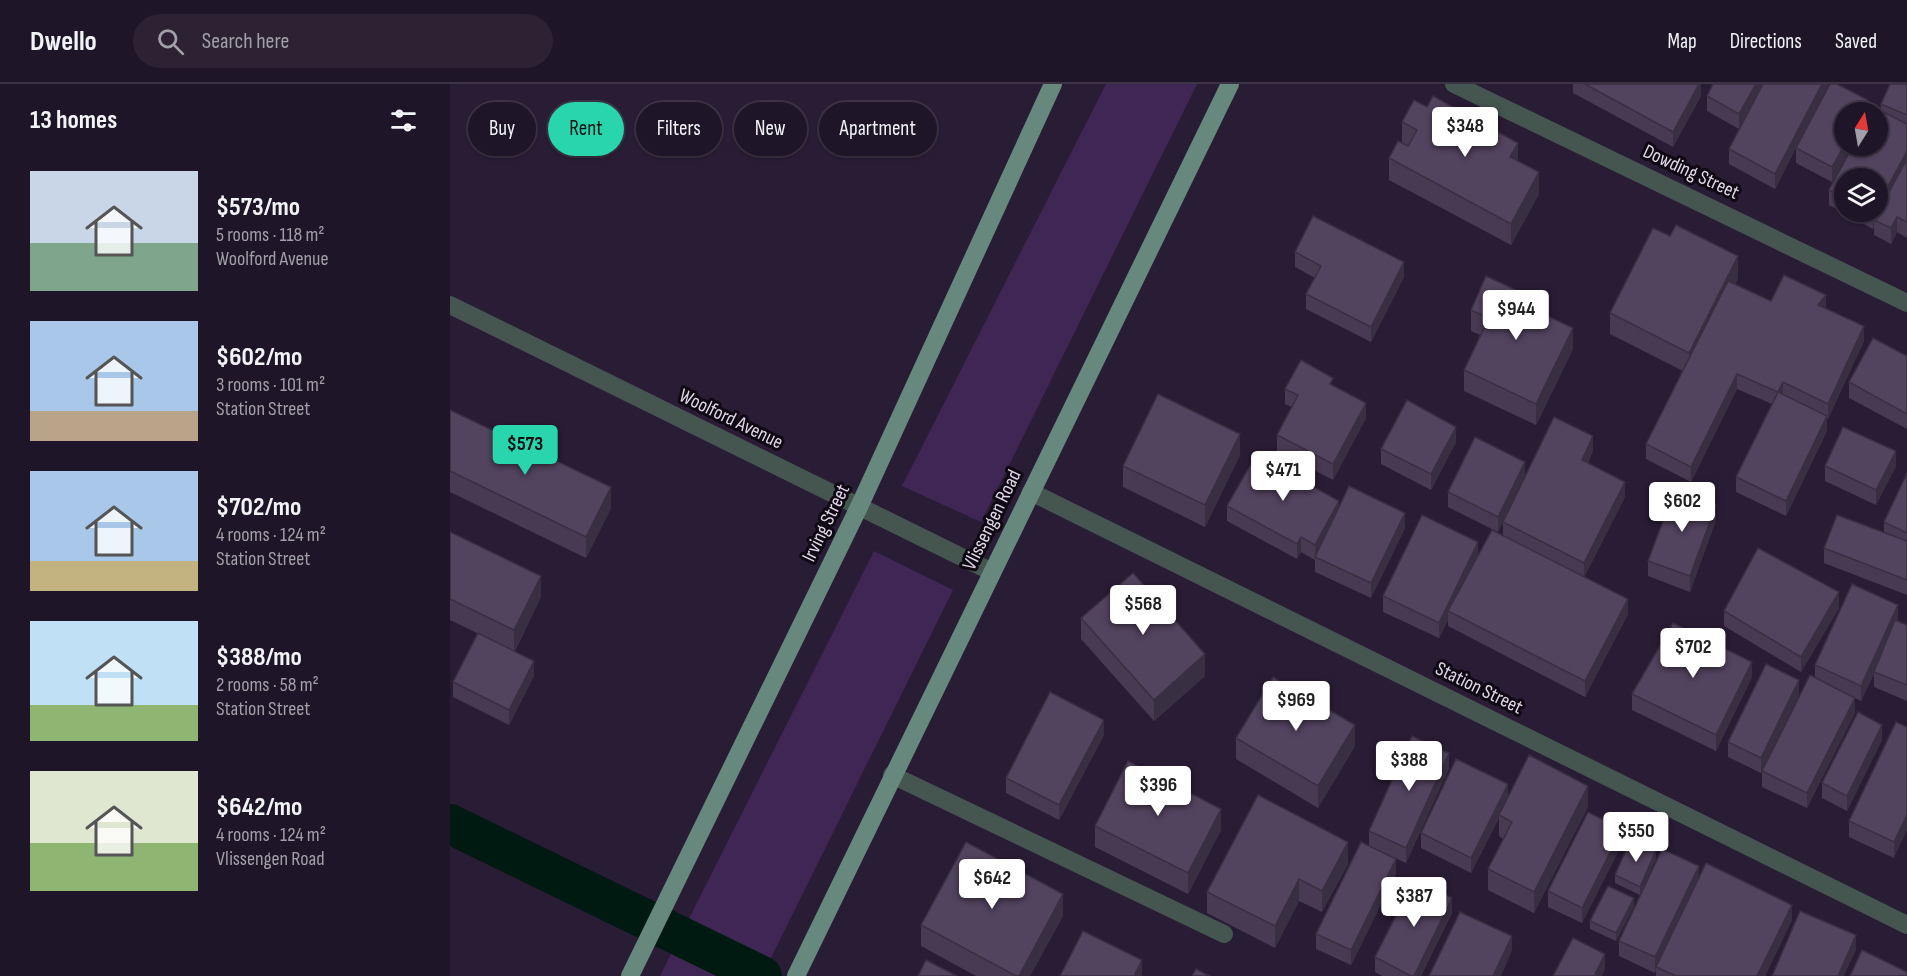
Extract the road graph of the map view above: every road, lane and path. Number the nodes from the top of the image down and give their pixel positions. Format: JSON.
{"nodes":[{"id":1,"x":1053,"y":84,"type":"edge"},
{"id":2,"x":1230,"y":84,"type":"edge"},
{"id":3,"x":1454,"y":84,"type":"edge"},
{"id":4,"x":1907,"y":303,"type":"edge"},
{"id":5,"x":450,"y":306,"type":"edge"},
{"id":6,"x":1031,"y":492,"type":"junction"},
{"id":7,"x":859,"y":507,"type":"junction"},
{"id":8,"x":992,"y":572,"type":"junction"},
{"id":9,"x":892,"y":775,"type":"junction"},
{"id":10,"x":1907,"y":925,"type":"edge"},
{"id":11,"x":1224,"y":934,"type":"dead end"},
{"id":12,"x":630,"y":976,"type":"edge"},
{"id":13,"x":796,"y":976,"type":"edge"}],
"edges":[{"from":1,"to":7,"type":"main road","name":"Irving Street"},
{"from":2,"to":6,"type":"main road","name":"Vlissengen Road"},
{"from":3,"to":4,"type":"street","name":"Dowding Street"},
{"from":5,"to":7,"type":"street","name":"Woolford Avenue"},
{"from":6,"to":8,"type":"main road","name":"Vlissengen Road"},
{"from":6,"to":10,"type":"street","name":"Station Street"},
{"from":7,"to":8,"type":"street","name":"Woolford Avenue"},
{"from":7,"to":12,"type":"main road","name":"Irving Street"},
{"from":8,"to":9,"type":"main road","name":"Vlissengen Road"},
{"from":9,"to":11,"type":"street"},
{"from":9,"to":13,"type":"main road","name":"Vlissengen Road"}]}
